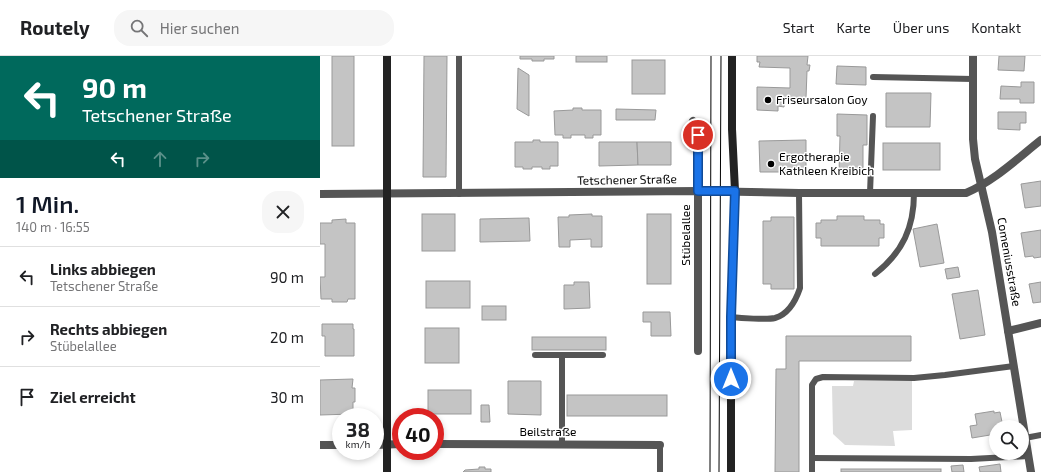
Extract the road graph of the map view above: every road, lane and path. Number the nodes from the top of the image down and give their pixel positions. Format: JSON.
{"nodes":[{"id":1,"x":386,"y":56,"type":"edge"},
{"id":2,"x":459,"y":56,"type":"edge"},
{"id":3,"x":732,"y":56,"type":"edge"},
{"id":4,"x":973,"y":56,"type":"edge"},
{"id":5,"x":873,"y":77,"type":"dead end"},
{"id":6,"x":973,"y":79,"type":"junction"},
{"id":7,"x":873,"y":116,"type":"dead end"},
{"id":8,"x":693,"y":121,"type":"dead end"},
{"id":9,"x":1041,"y":140,"type":"edge"},
{"id":10,"x":981,"y":186,"type":"junction"},
{"id":11,"x":698,"y":191,"type":"junction"},
{"id":12,"x":735,"y":191,"type":"junction"},
{"id":13,"x":799,"y":193,"type":"junction"},
{"id":14,"x":870,"y":193,"type":"junction"},
{"id":15,"x":914,"y":193,"type":"junction"},
{"id":16,"x":320,"y":194,"type":"edge"},
{"id":17,"x":386,"y":194,"type":"junction"},
{"id":18,"x":458,"y":194,"type":"junction"},
{"id":19,"x":875,"y":274,"type":"dead end"},
{"id":20,"x":731,"y":317,"type":"junction"},
{"id":21,"x":1041,"y":323,"type":"edge"},
{"id":22,"x":1008,"y":331,"type":"junction"},
{"id":23,"x":698,"y":351,"type":"dead end"},
{"id":24,"x":535,"y":355,"type":"dead end"},
{"id":25,"x":562,"y":355,"type":"junction"},
{"id":26,"x":603,"y":355,"type":"dead end"},
{"id":27,"x":1014,"y":366,"type":"junction"},
{"id":28,"x":1022,"y":420,"type":"edge"},
{"id":29,"x":1041,"y":435,"type":"edge"},
{"id":30,"x":1029,"y":437,"type":"edge"},
{"id":31,"x":387,"y":444,"type":"junction"},
{"id":32,"x":392,"y":444,"type":"edge"},
{"id":33,"x":444,"y":444,"type":"edge"},
{"id":34,"x":562,"y":444,"type":"junction"},
{"id":35,"x":660,"y":444,"type":"joint"},
{"id":36,"x":320,"y":445,"type":"edge"},
{"id":37,"x":332,"y":445,"type":"edge"},
{"id":38,"x":812,"y":458,"type":"junction"},
{"id":39,"x":989,"y":458,"type":"edge"},
{"id":40,"x":1029,"y":460,"type":"edge"},
{"id":41,"x":387,"y":472,"type":"edge"},
{"id":42,"x":660,"y":472,"type":"edge"},
{"id":43,"x":731,"y":472,"type":"edge"},
{"id":44,"x":812,"y":472,"type":"edge"},
{"id":45,"x":1031,"y":472,"type":"edge"}],
"edges":[{"from":1,"to":17,"type":"street"},
{"from":2,"to":18,"type":"lane"},
{"from":3,"to":12,"type":"street"},
{"from":4,"to":6,"type":"street","name":"Comeniusstraße"},
{"from":5,"to":6,"type":"lane"},
{"from":6,"to":10,"type":"street","name":"Comeniusstraße"},
{"from":7,"to":14,"type":"lane"},
{"from":8,"to":11,"type":"street","name":"Stübelallee"},
{"from":9,"to":10,"type":"street","name":"Tetschener Straße"},
{"from":10,"to":15,"type":"street","name":"Tetschener Straße"},
{"from":10,"to":22,"type":"street","name":"Comeniusstraße"},
{"from":11,"to":12,"type":"street","name":"Tetschener Straße"},
{"from":11,"to":18,"type":"street","name":"Tetschener Straße"},
{"from":11,"to":23,"type":"street","name":"Stübelallee"},
{"from":12,"to":13,"type":"street","name":"Tetschener Straße"},
{"from":12,"to":20,"type":"street"},
{"from":13,"to":14,"type":"street","name":"Tetschener Straße"},
{"from":13,"to":20,"type":"lane"},
{"from":14,"to":15,"type":"street","name":"Tetschener Straße"},
{"from":15,"to":19,"type":"lane"},
{"from":16,"to":17,"type":"street","name":"Tetschener Straße"},
{"from":17,"to":18,"type":"street","name":"Tetschener Straße"},
{"from":17,"to":31,"type":"street"},
{"from":20,"to":43,"type":"street"},
{"from":21,"to":22,"type":"street"},
{"from":22,"to":27,"type":"street","name":"Comeniusstraße"},
{"from":24,"to":25,"type":"lane"},
{"from":25,"to":26,"type":"lane"},
{"from":25,"to":34,"type":"lane"},
{"from":27,"to":28,"type":"street","name":"Comeniusstraße"},
{"from":27,"to":38,"type":"lane"},
{"from":29,"to":30,"type":"lane"},
{"from":31,"to":32,"type":"street"},
{"from":31,"to":41,"type":"street"},
{"from":33,"to":34,"type":"street","name":"Beilstraße"},
{"from":34,"to":35,"type":"street","name":"Beilstraße"},
{"from":35,"to":42,"type":"lane"},
{"from":36,"to":37,"type":"street"},
{"from":38,"to":39,"type":"lane"},
{"from":38,"to":44,"type":"lane"},
{"from":40,"to":45,"type":"street","name":"Comeniusstraße"}]}
